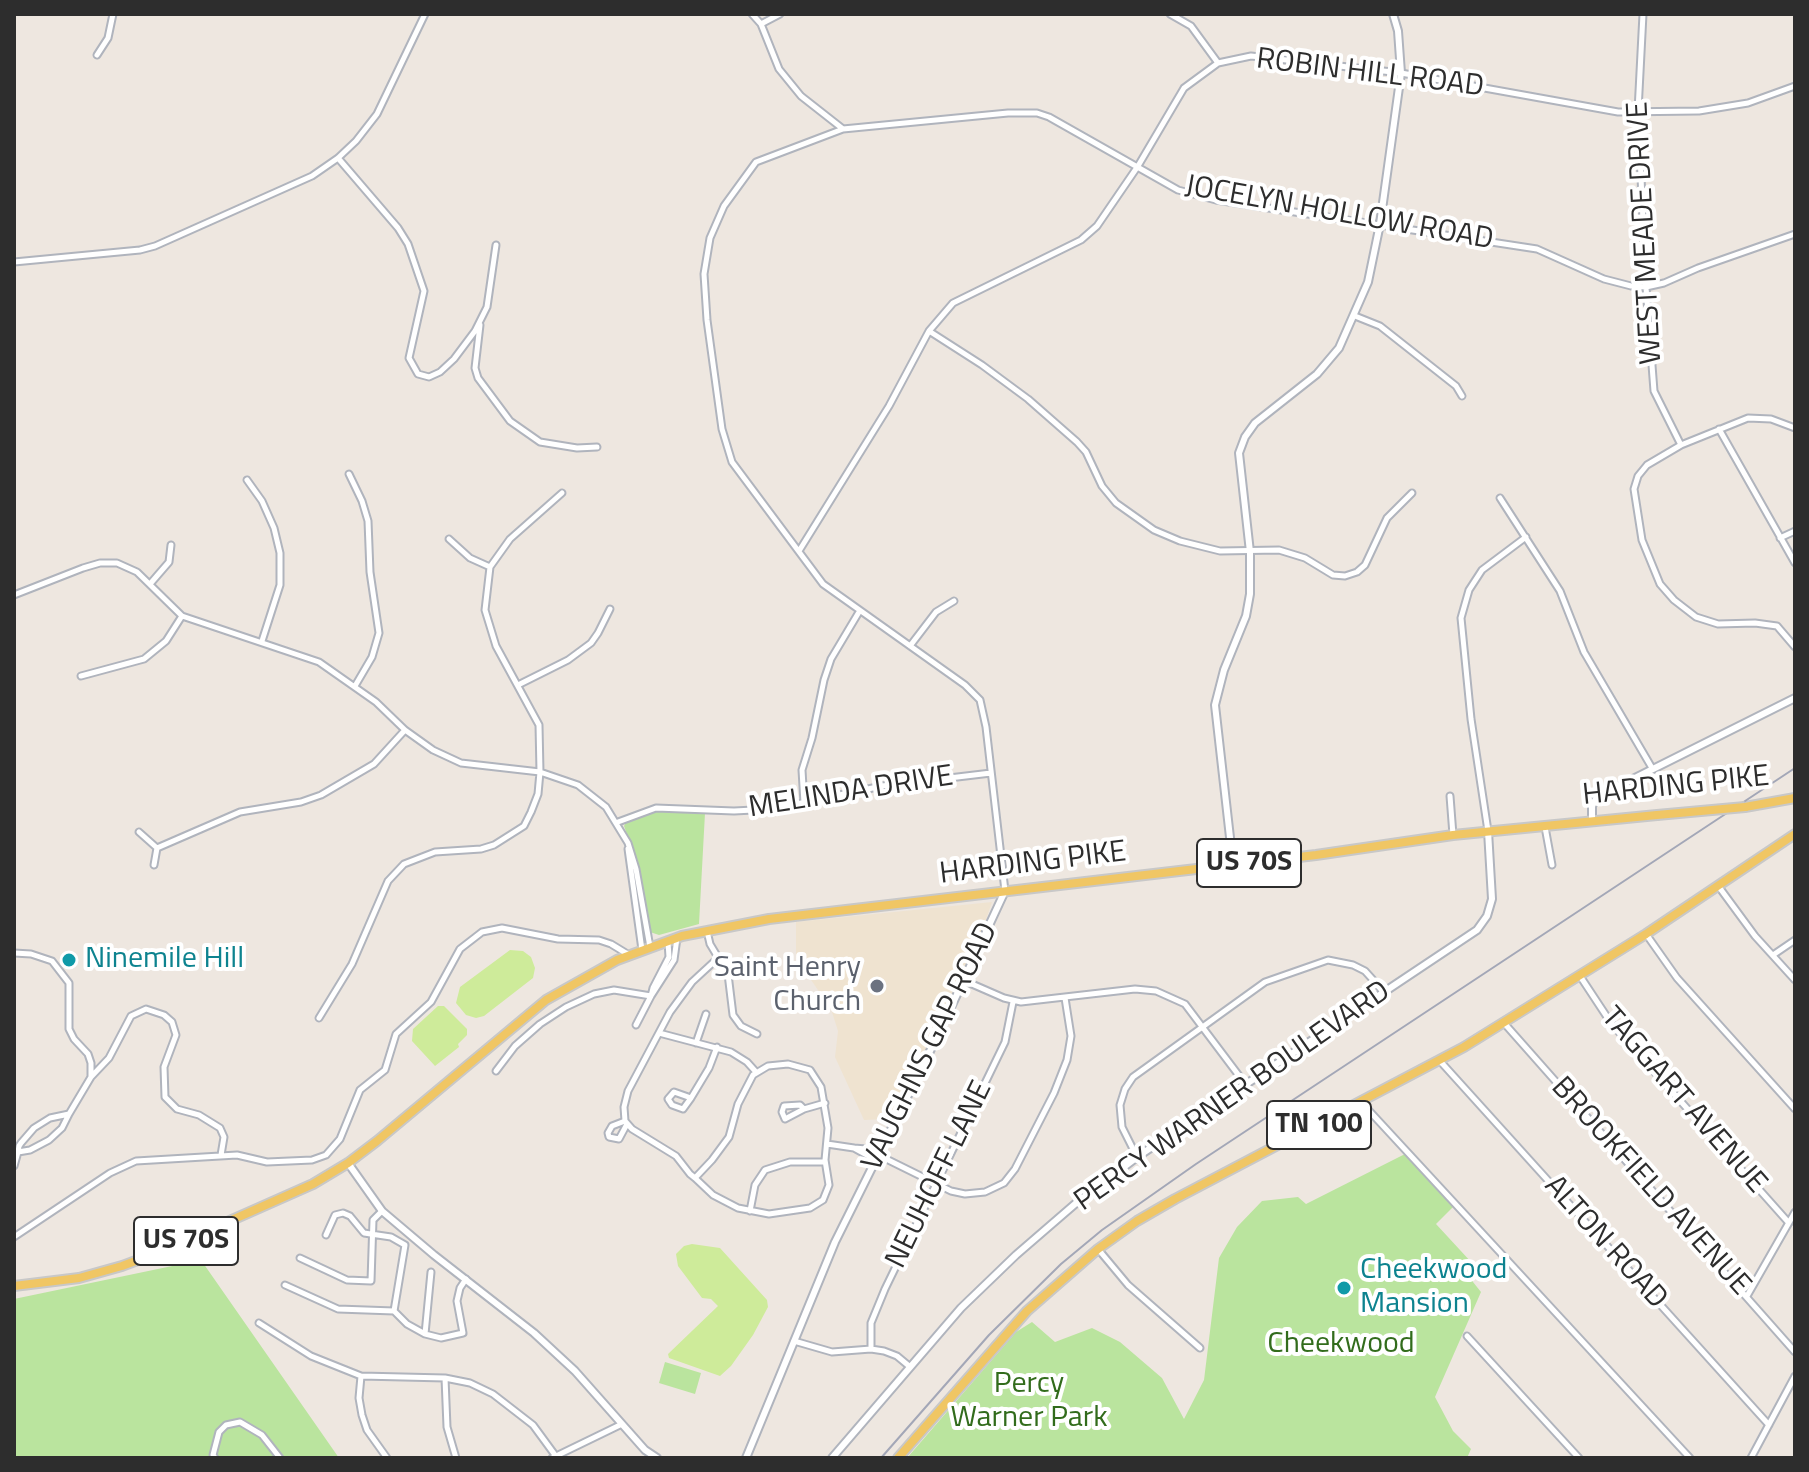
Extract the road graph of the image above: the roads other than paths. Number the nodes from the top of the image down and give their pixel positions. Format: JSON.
{"nodes":[{"id":1,"x":113,"y":14,"type":"edge"},
{"id":2,"x":425,"y":14,"type":"edge"},
{"id":3,"x":752,"y":14,"type":"edge"},
{"id":4,"x":780,"y":14,"type":"edge"},
{"id":5,"x":1170,"y":14,"type":"edge"},
{"id":6,"x":1393,"y":14,"type":"edge"},
{"id":7,"x":1643,"y":14,"type":"edge"},
{"id":8,"x":761,"y":24,"type":"junction"},
{"id":9,"x":97,"y":55,"type":"dead end"},
{"id":10,"x":1218,"y":63,"type":"junction"},
{"id":11,"x":1401,"y":73,"type":"junction"},
{"id":12,"x":1795,"y":86,"type":"edge"},
{"id":13,"x":1638,"y":111,"type":"junction"},
{"id":14,"x":843,"y":129,"type":"junction"},
{"id":15,"x":338,"y":158,"type":"junction"},
{"id":16,"x":1138,"y":166,"type":"junction"},
{"id":17,"x":1380,"y":224,"type":"junction"},
{"id":18,"x":1795,"y":234,"type":"edge"},
{"id":19,"x":496,"y":245,"type":"dead end"},
{"id":20,"x":14,"y":262,"type":"edge"},
{"id":21,"x":1646,"y":287,"type":"junction"},
{"id":22,"x":1355,"y":316,"type":"junction"},
{"id":23,"x":480,"y":320,"type":"junction"},
{"id":24,"x":929,"y":331,"type":"junction"},
{"id":25,"x":1462,"y":396,"type":"dead end"},
{"id":26,"x":1795,"y":428,"type":"edge"},
{"id":27,"x":1719,"y":429,"type":"junction"},
{"id":28,"x":1681,"y":445,"type":"junction"},
{"id":29,"x":597,"y":447,"type":"dead end"},
{"id":30,"x":349,"y":474,"type":"dead end"},
{"id":31,"x":247,"y":480,"type":"dead end"},
{"id":32,"x":562,"y":493,"type":"dead end"},
{"id":33,"x":1412,"y":493,"type":"dead end"},
{"id":34,"x":1500,"y":498,"type":"dead end"},
{"id":35,"x":1795,"y":531,"type":"edge"},
{"id":36,"x":1526,"y":537,"type":"junction"},
{"id":37,"x":1780,"y":538,"type":"junction"},
{"id":38,"x":449,"y":539,"type":"dead end"},
{"id":39,"x":171,"y":545,"type":"dead end"},
{"id":40,"x":799,"y":551,"type":"junction"},
{"id":41,"x":1250,"y":552,"type":"junction"},
{"id":42,"x":1795,"y":563,"type":"edge"},
{"id":43,"x":490,"y":567,"type":"junction"},
{"id":44,"x":150,"y":584,"type":"junction"},
{"id":45,"x":14,"y":595,"type":"edge"},
{"id":46,"x":954,"y":601,"type":"dead end"},
{"id":47,"x":610,"y":609,"type":"dead end"},
{"id":48,"x":859,"y":612,"type":"junction"},
{"id":49,"x":182,"y":616,"type":"junction"},
{"id":50,"x":262,"y":641,"type":"junction"},
{"id":51,"x":910,"y":646,"type":"junction"},
{"id":52,"x":1795,"y":647,"type":"edge"},
{"id":53,"x":81,"y":676,"type":"dead end"},
{"id":54,"x":518,"y":685,"type":"junction"},
{"id":55,"x":355,"y":686,"type":"junction"},
{"id":56,"x":1795,"y":698,"type":"edge"},
{"id":57,"x":405,"y":730,"type":"junction"},
{"id":58,"x":1652,"y":768,"type":"junction"},
{"id":59,"x":540,"y":772,"type":"junction"},
{"id":60,"x":991,"y":773,"type":"junction"},
{"id":61,"x":1450,"y":796,"type":"dead end"},
{"id":62,"x":1795,"y":798,"type":"edge"},
{"id":63,"x":804,"y":803,"type":"junction"},
{"id":64,"x":1592,"y":821,"type":"junction"},
{"id":65,"x":618,"y":822,"type":"junction"},
{"id":66,"x":1545,"y":827,"type":"junction"},
{"id":67,"x":1488,"y":831,"type":"junction"},
{"id":68,"x":139,"y":832,"type":"dead end"},
{"id":69,"x":1795,"y":834,"type":"edge"},
{"id":70,"x":1453,"y":835,"type":"junction"},
{"id":71,"x":157,"y":848,"type":"junction"},
{"id":72,"x":1233,"y":864,"type":"junction"},
{"id":73,"x":154,"y":865,"type":"dead end"},
{"id":74,"x":1552,"y":865,"type":"dead end"},
{"id":75,"x":1719,"y":887,"type":"junction"},
{"id":76,"x":1005,"y":891,"type":"junction"},
{"id":77,"x":707,"y":930,"type":"junction"},
{"id":78,"x":1646,"y":934,"type":"junction"},
{"id":79,"x":672,"y":939,"type":"junction"},
{"id":80,"x":1795,"y":940,"type":"edge"},
{"id":81,"x":646,"y":948,"type":"junction"},
{"id":82,"x":14,"y":953,"type":"edge"},
{"id":83,"x":629,"y":955,"type":"junction"},
{"id":84,"x":1773,"y":955,"type":"junction"},
{"id":85,"x":718,"y":958,"type":"junction"},
{"id":86,"x":1580,"y":976,"type":"junction"},
{"id":87,"x":1795,"y":980,"type":"edge"},
{"id":88,"x":965,"y":981,"type":"junction"},
{"id":89,"x":1384,"y":992,"type":"junction"},
{"id":90,"x":651,"y":996,"type":"junction"},
{"id":91,"x":1065,"y":998,"type":"junction"},
{"id":92,"x":1013,"y":1002,"type":"junction"},
{"id":93,"x":706,"y":1014,"type":"dead end"},
{"id":94,"x":319,"y":1018,"type":"dead end"},
{"id":95,"x":1504,"y":1023,"type":"junction"},
{"id":96,"x":636,"y":1025,"type":"dead end"},
{"id":97,"x":1205,"y":1027,"type":"junction"},
{"id":98,"x":659,"y":1033,"type":"junction"},
{"id":99,"x":757,"y":1034,"type":"dead end"},
{"id":100,"x":696,"y":1043,"type":"junction"},
{"id":101,"x":717,"y":1047,"type":"junction"},
{"id":102,"x":1440,"y":1061,"type":"junction"},
{"id":103,"x":496,"y":1071,"type":"dead end"},
{"id":104,"x":756,"y":1072,"type":"junction"},
{"id":105,"x":91,"y":1077,"type":"junction"},
{"id":106,"x":1247,"y":1086,"type":"junction"},
{"id":107,"x":691,"y":1098,"type":"junction"},
{"id":108,"x":825,"y":1103,"type":"junction"},
{"id":109,"x":1362,"y":1103,"type":"junction"},
{"id":110,"x":804,"y":1109,"type":"dead end"},
{"id":111,"x":1795,"y":1109,"type":"edge"},
{"id":112,"x":69,"y":1114,"type":"junction"},
{"id":113,"x":827,"y":1144,"type":"junction"},
{"id":114,"x":18,"y":1152,"type":"junction"},
{"id":115,"x":221,"y":1155,"type":"junction"},
{"id":116,"x":1137,"y":1157,"type":"junction"},
{"id":117,"x":878,"y":1158,"type":"junction"},
{"id":118,"x":825,"y":1162,"type":"junction"},
{"id":119,"x":348,"y":1163,"type":"junction"},
{"id":120,"x":14,"y":1166,"type":"edge"},
{"id":121,"x":695,"y":1178,"type":"junction"},
{"id":122,"x":936,"y":1185,"type":"junction"},
{"id":123,"x":381,"y":1211,"type":"junction"},
{"id":124,"x":750,"y":1211,"type":"junction"},
{"id":125,"x":1795,"y":1212,"type":"edge"},
{"id":126,"x":1789,"y":1223,"type":"junction"},
{"id":127,"x":326,"y":1235,"type":"dead end"},
{"id":128,"x":372,"y":1235,"type":"junction"},
{"id":129,"x":14,"y":1237,"type":"edge"},
{"id":130,"x":1098,"y":1249,"type":"junction"},
{"id":131,"x":300,"y":1258,"type":"dead end"},
{"id":132,"x":431,"y":1272,"type":"dead end"},
{"id":133,"x":466,"y":1279,"type":"junction"},
{"id":134,"x":285,"y":1285,"type":"dead end"},
{"id":135,"x":14,"y":1286,"type":"edge"},
{"id":136,"x":1747,"y":1296,"type":"junction"},
{"id":137,"x":394,"y":1311,"type":"junction"},
{"id":138,"x":259,"y":1323,"type":"dead end"},
{"id":139,"x":425,"y":1334,"type":"junction"},
{"id":140,"x":1467,"y":1336,"type":"dead end"},
{"id":141,"x":794,"y":1341,"type":"junction"},
{"id":142,"x":1200,"y":1348,"type":"dead end"},
{"id":143,"x":871,"y":1349,"type":"junction"},
{"id":144,"x":1795,"y":1352,"type":"edge"},
{"id":145,"x":909,"y":1366,"type":"junction"},
{"id":146,"x":361,"y":1376,"type":"junction"},
{"id":147,"x":1795,"y":1376,"type":"edge"},
{"id":148,"x":445,"y":1378,"type":"junction"},
{"id":149,"x":622,"y":1424,"type":"junction"},
{"id":150,"x":1769,"y":1425,"type":"junction"},
{"id":151,"x":554,"y":1456,"type":"edge"},
{"id":152,"x":215,"y":1458,"type":"edge"},
{"id":153,"x":280,"y":1458,"type":"edge"},
{"id":154,"x":387,"y":1458,"type":"edge"},
{"id":155,"x":456,"y":1458,"type":"edge"},
{"id":156,"x":657,"y":1458,"type":"edge"},
{"id":157,"x":746,"y":1458,"type":"edge"},
{"id":158,"x":832,"y":1458,"type":"edge"},
{"id":159,"x":898,"y":1458,"type":"edge"},
{"id":160,"x":1579,"y":1458,"type":"edge"},
{"id":161,"x":1690,"y":1458,"type":"edge"},
{"id":162,"x":1751,"y":1458,"type":"edge"}],
"edges":[{"from":1,"to":9,"type":"street"},
{"from":2,"to":15,"type":"street"},
{"from":3,"to":8,"type":"street"},
{"from":4,"to":8,"type":"street"},
{"from":5,"to":10,"type":"street"},
{"from":6,"to":11,"type":"street"},
{"from":7,"to":13,"type":"street","name":"WEST MEADE DRIVE"},
{"from":8,"to":14,"type":"street"},
{"from":10,"to":11,"type":"street","name":"ROBIN HILL ROAD"},
{"from":10,"to":16,"type":"street","name":"ROBIN HILL ROAD"},
{"from":11,"to":13,"type":"street","name":"ROBIN HILL ROAD"},
{"from":11,"to":17,"type":"street"},
{"from":12,"to":13,"type":"street","name":"ROBIN HILL ROAD"},
{"from":13,"to":21,"type":"street","name":"WEST MEADE DRIVE"},
{"from":14,"to":16,"type":"street","name":"JOCELYN HOLLOW ROAD"},
{"from":14,"to":40,"type":"street","name":"VAUGHNS GAP ROAD"},
{"from":15,"to":20,"type":"street"},
{"from":15,"to":23,"type":"street"},
{"from":16,"to":17,"type":"street","name":"JOCELYN HOLLOW ROAD"},
{"from":16,"to":24,"type":"street","name":"ROBIN HILL ROAD"},
{"from":17,"to":21,"type":"street","name":"JOCELYN HOLLOW ROAD"},
{"from":17,"to":22,"type":"street"},
{"from":18,"to":21,"type":"street"},
{"from":19,"to":23,"type":"street"},
{"from":21,"to":28,"type":"street","name":"WEST MEADE DRIVE"},
{"from":22,"to":25,"type":"street"},
{"from":22,"to":41,"type":"street"},
{"from":23,"to":29,"type":"street"},
{"from":24,"to":40,"type":"street","name":"ROBIN HILL ROAD"},
{"from":24,"to":41,"type":"street"},
{"from":26,"to":27,"type":"street"},
{"from":27,"to":28,"type":"street"},
{"from":27,"to":37,"type":"street"},
{"from":28,"to":52,"type":"street"},
{"from":30,"to":55,"type":"street"},
{"from":31,"to":50,"type":"street"},
{"from":32,"to":43,"type":"street"},
{"from":33,"to":41,"type":"street"},
{"from":34,"to":36,"type":"street"},
{"from":35,"to":37,"type":"street"},
{"from":36,"to":58,"type":"street"},
{"from":36,"to":67,"type":"street"},
{"from":37,"to":42,"type":"street"},
{"from":38,"to":43,"type":"street"},
{"from":39,"to":44,"type":"street"},
{"from":40,"to":48,"type":"street","name":"VAUGHNS GAP ROAD"},
{"from":41,"to":72,"type":"street"},
{"from":43,"to":54,"type":"street"},
{"from":44,"to":45,"type":"street"},
{"from":44,"to":49,"type":"street"},
{"from":46,"to":51,"type":"street"},
{"from":47,"to":54,"type":"street"},
{"from":48,"to":51,"type":"street","name":"VAUGHNS GAP ROAD"},
{"from":48,"to":63,"type":"street"},
{"from":49,"to":50,"type":"street"},
{"from":49,"to":53,"type":"street"},
{"from":50,"to":55,"type":"street"},
{"from":51,"to":60,"type":"street","name":"VAUGHNS GAP ROAD"},
{"from":54,"to":59,"type":"street"},
{"from":55,"to":57,"type":"street"},
{"from":56,"to":58,"type":"street"},
{"from":57,"to":59,"type":"street"},
{"from":57,"to":71,"type":"street"},
{"from":58,"to":64,"type":"street"},
{"from":59,"to":65,"type":"street"},
{"from":59,"to":94,"type":"street"},
{"from":60,"to":63,"type":"street","name":"MELINDA DRIVE"},
{"from":60,"to":76,"type":"street","name":"VAUGHNS GAP ROAD"},
{"from":61,"to":70,"type":"street"},
{"from":62,"to":64,"type":"main road","name":"HARDING PIKE","number":"US 70S","bridge":true},
{"from":63,"to":65,"type":"street","name":"MELINDA DRIVE"},
{"from":64,"to":66,"type":"main road","name":"HARDING PIKE","number":"US 70S"},
{"from":65,"to":81,"type":"street"},
{"from":66,"to":67,"type":"main road","name":"HARDING PIKE","number":"US 70S"},
{"from":66,"to":74,"type":"street"},
{"from":67,"to":70,"type":"main road","name":"HARDING PIKE","number":"US 70S"},
{"from":67,"to":89,"type":"street","name":"PERCY WARNER BOULEVARD"},
{"from":68,"to":71,"type":"street"},
{"from":69,"to":75,"type":"main road","number":"TN 100"},
{"from":70,"to":72,"type":"main road","name":"HARDING PIKE","number":"US 70S"},
{"from":71,"to":73,"type":"street"},
{"from":72,"to":76,"type":"main road","name":"HARDING PIKE","number":"US 70S"},
{"from":75,"to":78,"type":"main road","number":"TN 100"},
{"from":75,"to":84,"type":"street"},
{"from":76,"to":77,"type":"main road","name":"HARDING PIKE","number":"US 70S"},
{"from":76,"to":88,"type":"street","name":"VAUGHNS GAP ROAD"},
{"from":77,"to":79,"type":"main road","name":"HARDING PIKE","number":"US 70S"},
{"from":77,"to":85,"type":"street"},
{"from":78,"to":86,"type":"main road","number":"TN 100"},
{"from":78,"to":111,"type":"street"},
{"from":79,"to":81,"type":"main road","name":"HARDING PIKE","number":"US 70S"},
{"from":79,"to":90,"type":"street"},
{"from":80,"to":84,"type":"street"},
{"from":81,"to":83,"type":"main road","name":"HARDING PIKE","number":"US 70S"},
{"from":82,"to":105,"type":"street"},
{"from":83,"to":115,"type":"street"},
{"from":83,"to":119,"type":"main road","name":"HARDING PIKE","number":"US 70S"},
{"from":84,"to":87,"type":"street"},
{"from":85,"to":98,"type":"street"},
{"from":85,"to":99,"type":"street"},
{"from":86,"to":95,"type":"main road","number":"TN 100"},
{"from":86,"to":126,"type":"street","name":"TAGGART AVENUE"},
{"from":88,"to":92,"type":"street"},
{"from":88,"to":117,"type":"street","name":"VAUGHNS GAP ROAD"},
{"from":89,"to":97,"type":"street"},
{"from":89,"to":106,"type":"street","name":"PERCY WARNER BOULEVARD"},
{"from":90,"to":96,"type":"street"},
{"from":90,"to":103,"type":"street"},
{"from":91,"to":92,"type":"street"},
{"from":91,"to":97,"type":"street"},
{"from":91,"to":122,"type":"street"},
{"from":92,"to":122,"type":"street","name":"NEUHOFF LANE"},
{"from":93,"to":100,"type":"street"},
{"from":95,"to":102,"type":"main road","number":"TN 100"},
{"from":95,"to":136,"type":"street","name":"BROOKFIELD AVENUE"},
{"from":97,"to":106,"type":"street"},
{"from":97,"to":116,"type":"street"},
{"from":98,"to":100,"type":"street"},
{"from":98,"to":121,"type":"street"},
{"from":100,"to":101,"type":"street"},
{"from":101,"to":104,"type":"street"},
{"from":101,"to":107,"type":"street"},
{"from":102,"to":109,"type":"main road","number":"TN 100"},
{"from":102,"to":150,"type":"street","name":"ALTON ROAD"},
{"from":104,"to":108,"type":"street"},
{"from":104,"to":121,"type":"street"},
{"from":105,"to":112,"type":"street"},
{"from":105,"to":115,"type":"street"},
{"from":106,"to":116,"type":"street","name":"PERCY WARNER BOULEVARD"},
{"from":107,"to":107,"type":"street"},
{"from":108,"to":110,"type":"street"},
{"from":108,"to":113,"type":"street"},
{"from":109,"to":130,"type":"main road","number":"TN 100"},
{"from":109,"to":161,"type":"street"},
{"from":112,"to":114,"type":"street"},
{"from":112,"to":114,"type":"street"},
{"from":113,"to":117,"type":"street"},
{"from":113,"to":118,"type":"street"},
{"from":114,"to":120,"type":"street"},
{"from":115,"to":129,"type":"street"},
{"from":116,"to":145,"type":"street","name":"PERCY WARNER BOULEVARD"},
{"from":117,"to":122,"type":"street"},
{"from":117,"to":141,"type":"street","name":"VAUGHNS GAP ROAD"},
{"from":118,"to":124,"type":"street"},
{"from":118,"to":124,"type":"street"},
{"from":119,"to":123,"type":"street"},
{"from":119,"to":135,"type":"main road","number":"US 70S"},
{"from":121,"to":124,"type":"street"},
{"from":122,"to":143,"type":"street","name":"NEUHOFF LANE"},
{"from":123,"to":128,"type":"street"},
{"from":123,"to":133,"type":"street"},
{"from":125,"to":126,"type":"street"},
{"from":126,"to":136,"type":"street"},
{"from":127,"to":128,"type":"street"},
{"from":128,"to":131,"type":"street"},
{"from":128,"to":137,"type":"street"},
{"from":130,"to":142,"type":"street"},
{"from":130,"to":159,"type":"main road","number":"TN 100"},
{"from":132,"to":139,"type":"street"},
{"from":133,"to":139,"type":"street"},
{"from":133,"to":149,"type":"street"},
{"from":134,"to":137,"type":"street"},
{"from":136,"to":144,"type":"street","name":"BROOKFIELD AVENUE"},
{"from":137,"to":139,"type":"street"},
{"from":138,"to":146,"type":"street"},
{"from":140,"to":160,"type":"street"},
{"from":141,"to":143,"type":"street"},
{"from":141,"to":157,"type":"street","name":"VAUGHNS GAP ROAD"},
{"from":143,"to":145,"type":"street"},
{"from":145,"to":158,"type":"street","name":"PERCY WARNER BOULEVARD"},
{"from":146,"to":148,"type":"street"},
{"from":146,"to":154,"type":"street"},
{"from":147,"to":150,"type":"street"},
{"from":148,"to":151,"type":"street"},
{"from":148,"to":155,"type":"street"},
{"from":149,"to":151,"type":"street"},
{"from":149,"to":156,"type":"street"},
{"from":150,"to":162,"type":"street"},
{"from":152,"to":153,"type":"street"}]}
